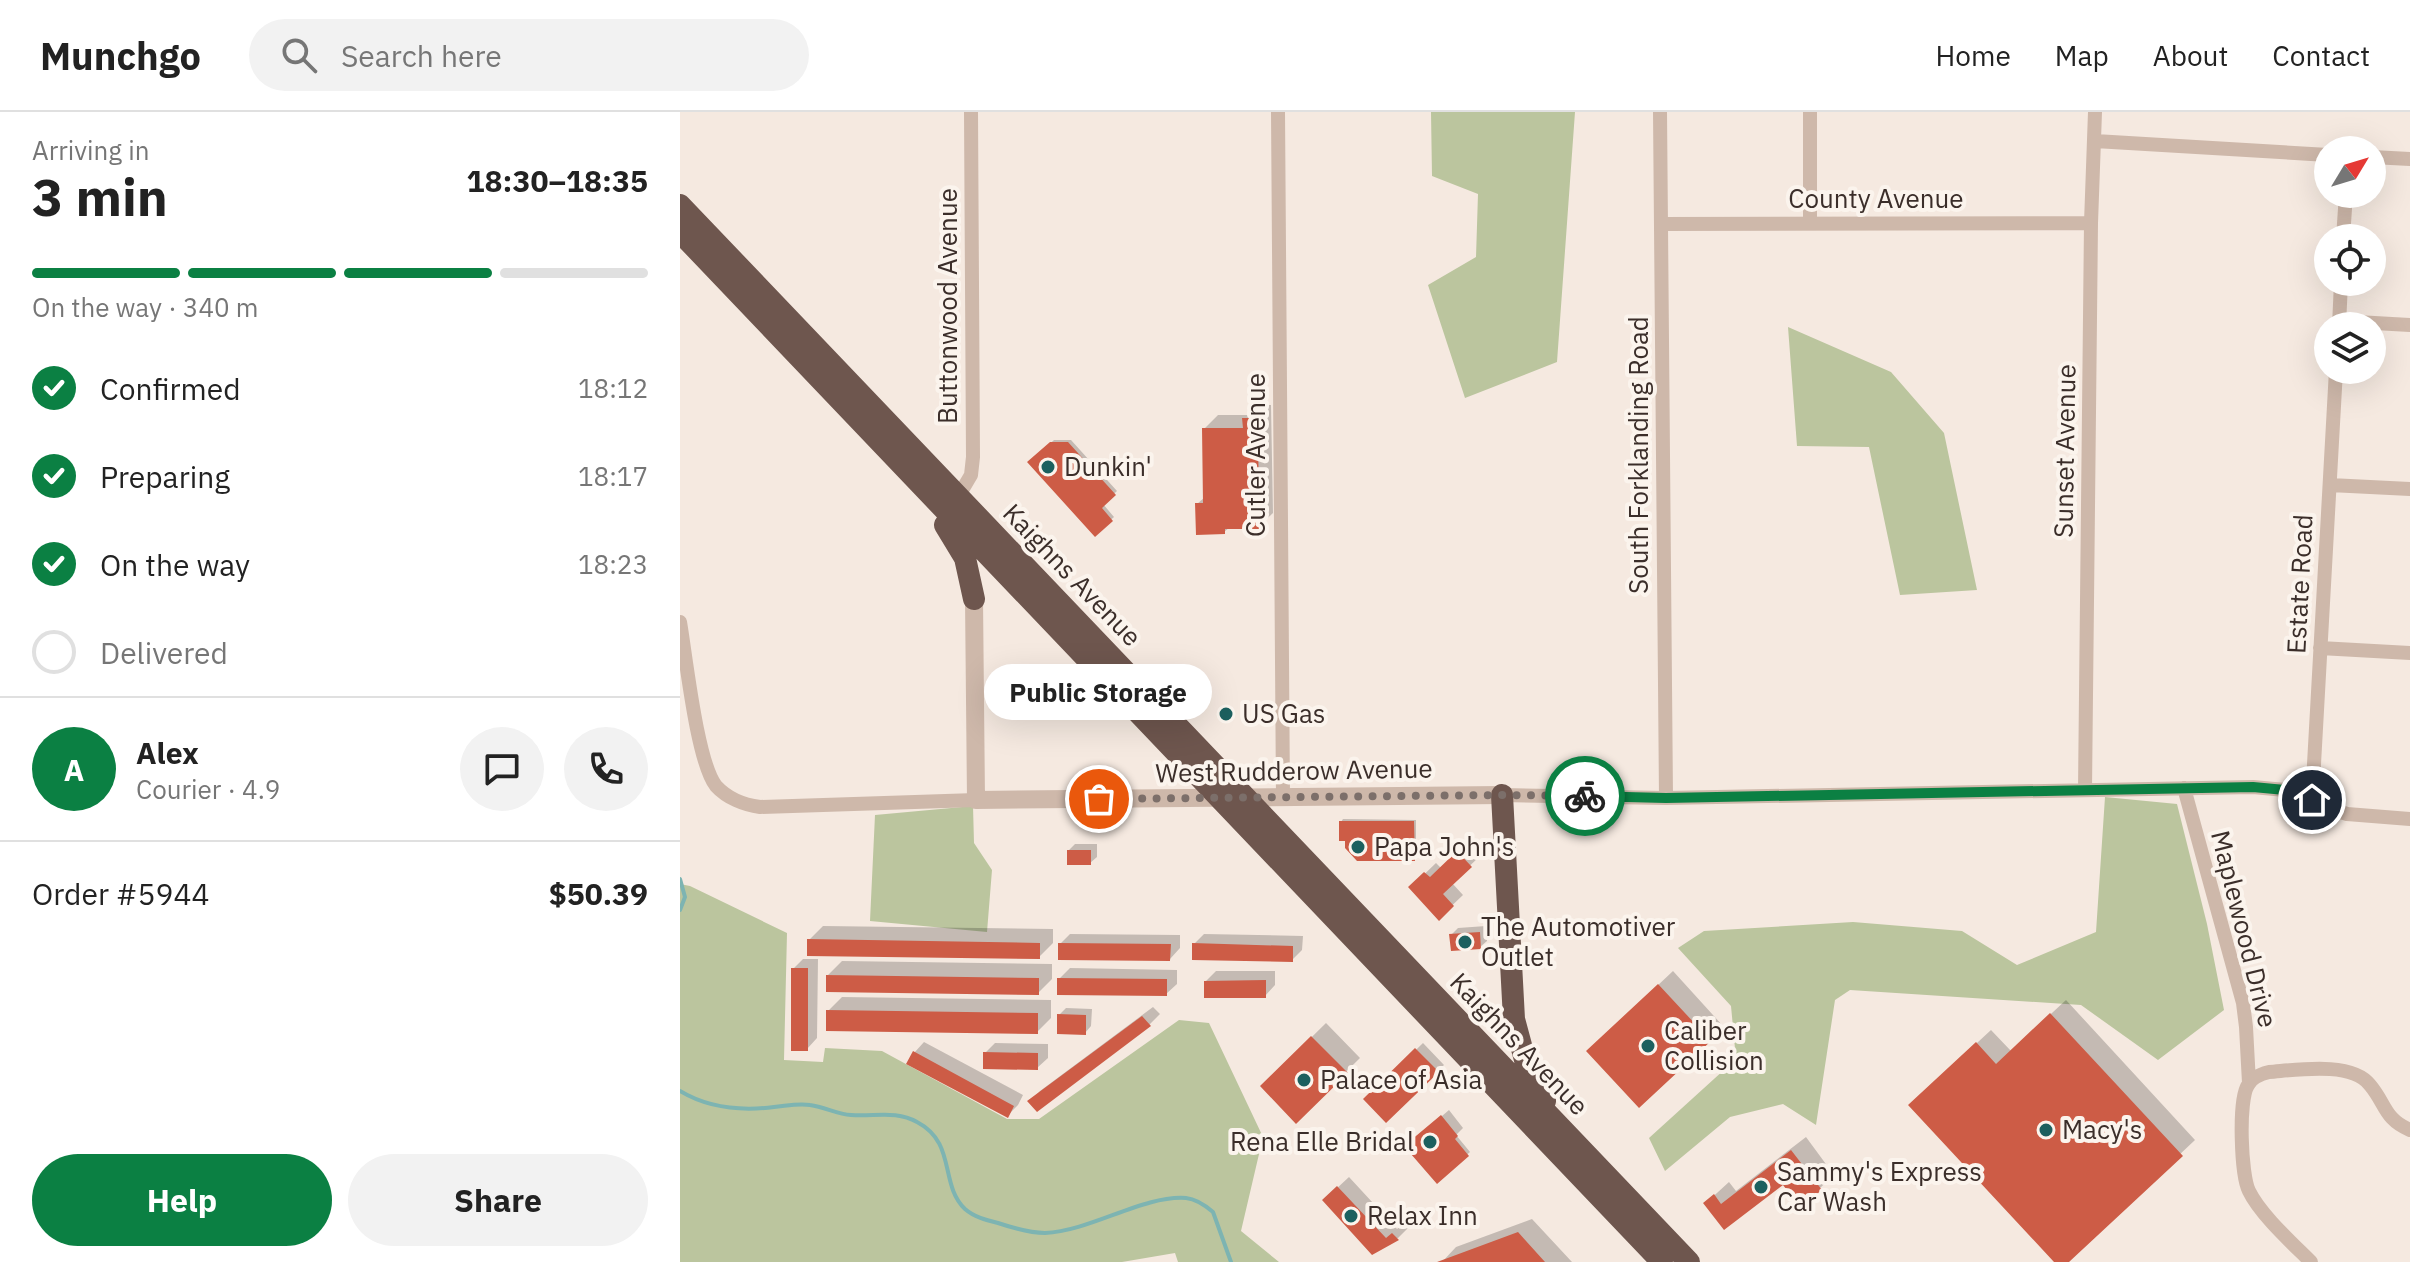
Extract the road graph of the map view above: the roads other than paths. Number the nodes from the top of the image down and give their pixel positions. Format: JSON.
{"nodes":[{"id":1,"x":971,"y":112,"type":"edge"},
{"id":2,"x":1278,"y":112,"type":"edge"},
{"id":3,"x":1660,"y":112,"type":"edge"},
{"id":4,"x":1810,"y":112,"type":"edge"},
{"id":5,"x":2095,"y":112,"type":"edge"},
{"id":6,"x":2095,"y":141,"type":"junction"},
{"id":7,"x":2314,"y":154,"type":"edge"},
{"id":8,"x":2386,"y":158,"type":"edge"},
{"id":9,"x":2410,"y":159,"type":"edge"},
{"id":10,"x":680,"y":205,"type":"edge"},
{"id":11,"x":1810,"y":223,"type":"junction"},
{"id":12,"x":2091,"y":223,"type":"junction"},
{"id":13,"x":1661,"y":224,"type":"junction"},
{"id":14,"x":680,"y":232,"type":"edge"},
{"id":15,"x":2386,"y":325,"type":"edge"},
{"id":16,"x":2410,"y":325,"type":"edge"},
{"id":17,"x":2335,"y":384,"type":"edge"},
{"id":18,"x":908,"y":471,"type":"junction"},
{"id":19,"x":2330,"y":485,"type":"junction"},
{"id":20,"x":2410,"y":489,"type":"edge"},
{"id":21,"x":958,"y":497,"type":"junction"},
{"id":22,"x":974,"y":599,"type":"joint"},
{"id":23,"x":680,"y":622,"type":"edge"},
{"id":24,"x":2320,"y":648,"type":"junction"},
{"id":25,"x":2410,"y":653,"type":"edge"},
{"id":26,"x":2184,"y":788,"type":"junction"},
{"id":27,"x":2085,"y":790,"type":"junction"},
{"id":28,"x":1502,"y":795,"type":"junction"},
{"id":29,"x":1283,"y":797,"type":"junction"},
{"id":30,"x":1219,"y":798,"type":"junction"},
{"id":31,"x":1246,"y":798,"type":"junction"},
{"id":32,"x":1666,"y":798,"type":"junction"},
{"id":33,"x":976,"y":800,"type":"junction"},
{"id":34,"x":2312,"y":800,"type":"junction"},
{"id":35,"x":2410,"y":819,"type":"edge"},
{"id":36,"x":2249,"y":1083,"type":"junction"},
{"id":37,"x":1557,"y":1123,"type":"junction"},
{"id":38,"x":2410,"y":1130,"type":"edge"},
{"id":39,"x":1662,"y":1262,"type":"edge"},
{"id":40,"x":1689,"y":1262,"type":"edge"},
{"id":41,"x":2311,"y":1262,"type":"edge"}],
"edges":[{"from":1,"to":21,"type":"street","name":"Buttonwood Avenue"},
{"from":2,"to":29,"type":"street","name":"Cutler Avenue"},
{"from":3,"to":13,"type":"street","name":"South Forklanding Road"},
{"from":4,"to":11,"type":"street"},
{"from":5,"to":6,"type":"street","name":"Sunset Avenue"},
{"from":6,"to":7,"type":"street"},
{"from":6,"to":12,"type":"street","name":"Sunset Avenue"},
{"from":8,"to":9,"type":"street"},
{"from":10,"to":21,"type":"highway","name":"Kaighns Avenue"},
{"from":11,"to":12,"type":"street","name":"County Avenue"},
{"from":11,"to":13,"type":"street","name":"County Avenue"},
{"from":12,"to":27,"type":"street","name":"Sunset Avenue"},
{"from":13,"to":32,"type":"street","name":"South Forklanding Road"},
{"from":14,"to":18,"type":"highway","name":"Kaighns Avenue"},
{"from":15,"to":16,"type":"street"},
{"from":17,"to":19,"type":"street","name":"Estate Road"},
{"from":18,"to":22,"type":"highway"},
{"from":18,"to":30,"type":"highway","name":"Kaighns Avenue"},
{"from":19,"to":20,"type":"street"},
{"from":19,"to":24,"type":"street","name":"Estate Road"},
{"from":21,"to":31,"type":"highway","name":"Kaighns Avenue"},
{"from":22,"to":33,"type":"street"},
{"from":23,"to":33,"type":"street","name":"West Rudderow Avenue"},
{"from":24,"to":25,"type":"street"},
{"from":24,"to":34,"type":"street","name":"Estate Road"},
{"from":26,"to":27,"type":"street","name":"West Rudderow Avenue"},
{"from":26,"to":34,"type":"street","name":"West Rudderow Avenue"},
{"from":26,"to":36,"type":"street","name":"Maplewood Drive"},
{"from":27,"to":32,"type":"street","name":"West Rudderow Avenue"},
{"from":28,"to":29,"type":"street","name":"West Rudderow Avenue"},
{"from":28,"to":32,"type":"street","name":"West Rudderow Avenue"},
{"from":28,"to":37,"type":"highway"},
{"from":29,"to":31,"type":"street","name":"West Rudderow Avenue"},
{"from":30,"to":31,"type":"street","name":"West Rudderow Avenue"},
{"from":30,"to":33,"type":"street","name":"West Rudderow Avenue"},
{"from":30,"to":39,"type":"highway","name":"Kaighns Avenue"},
{"from":31,"to":37,"type":"highway","name":"Kaighns Avenue"},
{"from":34,"to":35,"type":"street","name":"West Rudderow Avenue"},
{"from":36,"to":38,"type":"street"},
{"from":36,"to":41,"type":"street","name":"Maplewood Drive"},
{"from":37,"to":40,"type":"highway","name":"Kaighns Avenue"}]}
